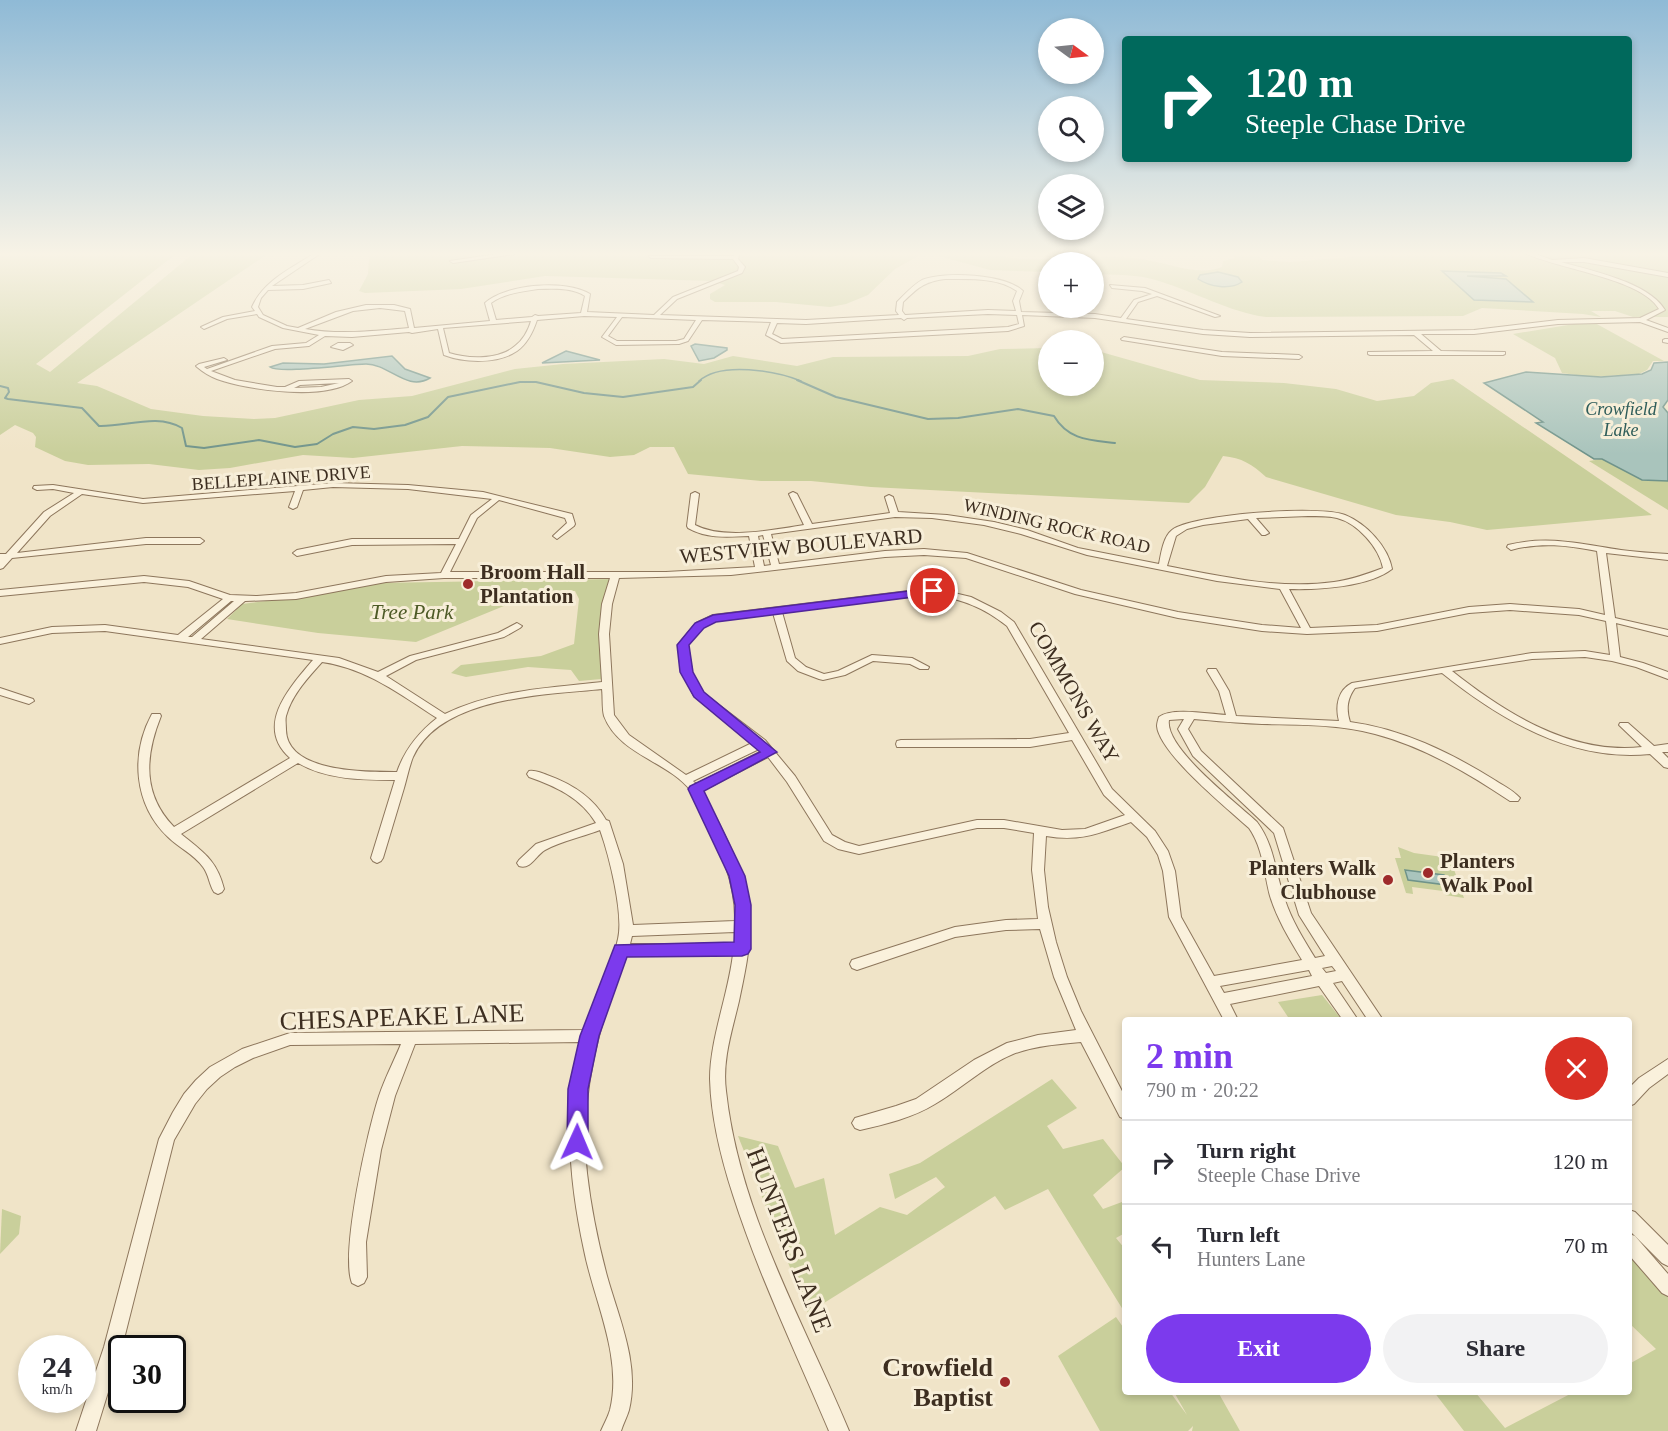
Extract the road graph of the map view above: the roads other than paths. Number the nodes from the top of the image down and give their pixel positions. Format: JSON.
{"nodes":[{"id":1,"x":221,"y":320,"type":"edge"},
{"id":2,"x":268,"y":320,"type":"edge"},
{"id":3,"x":323,"y":320,"type":"edge"},
{"id":4,"x":410,"y":320,"type":"edge"},
{"id":5,"x":506,"y":320,"type":"edge"},
{"id":6,"x":534,"y":320,"type":"edge"},
{"id":7,"x":618,"y":320,"type":"edge"},
{"id":8,"x":699,"y":320,"type":"edge"},
{"id":9,"x":731,"y":320,"type":"edge"},
{"id":10,"x":735,"y":320,"type":"joint"},
{"id":11,"x":860,"y":320,"type":"edge"},
{"id":12,"x":1021,"y":320,"type":"edge"},
{"id":13,"x":1128,"y":320,"type":"edge"},
{"id":14,"x":1641,"y":320,"type":"joint"},
{"id":15,"x":493,"y":321,"type":"joint"},
{"id":16,"x":774,"y":321,"type":"junction"},
{"id":17,"x":806,"y":322,"type":"joint"},
{"id":18,"x":204,"y":327,"type":"dead end"},
{"id":19,"x":440,"y":327,"type":"junction"},
{"id":20,"x":297,"y":330,"type":"junction"},
{"id":21,"x":1668,"y":330,"type":"edge"},
{"id":22,"x":412,"y":331,"type":"junction"},
{"id":23,"x":1203,"y":332,"type":"junction"},
{"id":24,"x":1416,"y":333,"type":"junction"},
{"id":25,"x":324,"y":334,"type":"junction"},
{"id":26,"x":1124,"y":339,"type":"dead end"},
{"id":27,"x":307,"y":345,"type":"junction"},
{"id":28,"x":334,"y":347,"type":"dead end"},
{"id":29,"x":1198,"y":351,"type":"junction"},
{"id":30,"x":1370,"y":353,"type":"dead end"},
{"id":31,"x":1439,"y":353,"type":"junction"},
{"id":32,"x":1503,"y":353,"type":"dead end"},
{"id":33,"x":1299,"y":357,"type":"dead end"},
{"id":34,"x":318,"y":385,"type":"dead end"},
{"id":35,"x":37,"y":488,"type":"dead end"},
{"id":36,"x":300,"y":488,"type":"junction"},
{"id":37,"x":81,"y":491,"type":"junction"},
{"id":38,"x":695,"y":494,"type":"dead end"},
{"id":39,"x":793,"y":494,"type":"dead end"},
{"id":40,"x":889,"y":497,"type":"dead end"},
{"id":41,"x":497,"y":498,"type":"junction"},
{"id":42,"x":293,"y":507,"type":"dead end"},
{"id":43,"x":895,"y":515,"type":"junction"},
{"id":44,"x":1251,"y":518,"type":"junction"},
{"id":45,"x":808,"y":525,"type":"junction"},
{"id":46,"x":766,"y":532,"type":"junction"},
{"id":47,"x":1265,"y":533,"type":"dead end"},
{"id":48,"x":753,"y":534,"type":"junction"},
{"id":49,"x":557,"y":536,"type":"dead end"},
{"id":50,"x":200,"y":541,"type":"dead end"},
{"id":51,"x":462,"y":541,"type":"junction"},
{"id":52,"x":1511,"y":547,"type":"dead end"},
{"id":53,"x":1601,"y":549,"type":"junction"},
{"id":54,"x":297,"y":553,"type":"dead end"},
{"id":55,"x":1668,"y":556,"type":"edge"},
{"id":56,"x":4,"y":557,"type":"edge"},
{"id":57,"x":0,"y":566,"type":"edge"},
{"id":58,"x":776,"y":567,"type":"junction"},
{"id":59,"x":1162,"y":567,"type":"junction"},
{"id":60,"x":760,"y":568,"type":"junction"},
{"id":61,"x":444,"y":575,"type":"junction"},
{"id":62,"x":615,"y":577,"type":"junction"},
{"id":63,"x":1284,"y":588,"type":"junction"},
{"id":64,"x":0,"y":593,"type":"edge"},
{"id":65,"x":230,"y":598,"type":"junction"},
{"id":66,"x":241,"y":600,"type":"junction"},
{"id":67,"x":777,"y":610,"type":"junction"},
{"id":68,"x":1612,"y":619,"type":"junction"},
{"id":69,"x":517,"y":626,"type":"dead end"},
{"id":70,"x":1307,"y":631,"type":"junction"},
{"id":71,"x":1668,"y":633,"type":"edge"},
{"id":72,"x":180,"y":639,"type":"junction"},
{"id":73,"x":0,"y":640,"type":"edge"},
{"id":74,"x":193,"y":641,"type":"junction"},
{"id":75,"x":320,"y":659,"type":"junction"},
{"id":76,"x":1616,"y":660,"type":"junction"},
{"id":77,"x":924,"y":667,"type":"dead end"},
{"id":78,"x":1444,"y":670,"type":"junction"},
{"id":79,"x":1212,"y":671,"type":"dead end"},
{"id":80,"x":379,"y":676,"type":"junction"},
{"id":81,"x":1668,"y":676,"type":"edge"},
{"id":82,"x":608,"y":685,"type":"junction"},
{"id":83,"x":0,"y":691,"type":"edge"},
{"id":84,"x":29,"y":701,"type":"dead end"},
{"id":85,"x":156,"y":716,"type":"dead end"},
{"id":86,"x":1190,"y":717,"type":"junction"},
{"id":87,"x":444,"y":718,"type":"junction"},
{"id":88,"x":1232,"y":719,"type":"junction"},
{"id":89,"x":1624,"y":725,"type":"dead end"},
{"id":90,"x":1346,"y":726,"type":"junction"},
{"id":91,"x":1074,"y":736,"type":"junction"},
{"id":92,"x":761,"y":743,"type":"junction"},
{"id":93,"x":901,"y":744,"type":"dead end"},
{"id":94,"x":1668,"y":748,"type":"edge"},
{"id":95,"x":1653,"y":751,"type":"junction"},
{"id":96,"x":770,"y":752,"type":"junction"},
{"id":97,"x":297,"y":759,"type":"junction"},
{"id":98,"x":1668,"y":764,"type":"edge"},
{"id":99,"x":532,"y":774,"type":"dead end"},
{"id":100,"x":402,"y":776,"type":"junction"},
{"id":101,"x":691,"y":784,"type":"junction"},
{"id":102,"x":1514,"y":798,"type":"dead end"},
{"id":103,"x":1133,"y":816,"type":"junction"},
{"id":104,"x":605,"y":824,"type":"junction"},
{"id":105,"x":1040,"y":831,"type":"junction"},
{"id":106,"x":172,"y":834,"type":"junction"},
{"id":107,"x":1263,"y":845,"type":"junction"},
{"id":108,"x":1284,"y":846,"type":"junction"},
{"id":109,"x":377,"y":858,"type":"dead end"},
{"id":110,"x":523,"y":863,"type":"dead end"},
{"id":111,"x":1272,"y":878,"type":"junction"},
{"id":112,"x":1294,"y":879,"type":"junction"},
{"id":113,"x":218,"y":889,"type":"dead end"},
{"id":114,"x":1044,"y":924,"type":"junction"},
{"id":115,"x":743,"y":926,"type":"junction"},
{"id":116,"x":626,"y":931,"type":"junction"},
{"id":117,"x":742,"y":949,"type":"junction"},
{"id":118,"x":621,"y":950,"type":"junction"},
{"id":119,"x":1335,"y":960,"type":"junction"},
{"id":120,"x":857,"y":964,"type":"dead end"},
{"id":121,"x":1311,"y":964,"type":"junction"},
{"id":122,"x":1345,"y":975,"type":"junction"},
{"id":123,"x":1322,"y":980,"type":"junction"},
{"id":124,"x":1210,"y":982,"type":"junction"},
{"id":125,"x":1220,"y":1000,"type":"junction"},
{"id":126,"x":1229,"y":1017,"type":"edge"},
{"id":127,"x":1349,"y":1017,"type":"edge"},
{"id":128,"x":1374,"y":1017,"type":"edge"},
{"id":129,"x":1084,"y":1035,"type":"junction"},
{"id":130,"x":589,"y":1036,"type":"junction"},
{"id":131,"x":410,"y":1039,"type":"junction"},
{"id":132,"x":1668,"y":1066,"type":"edge"},
{"id":133,"x":1632,"y":1096,"type":"edge"},
{"id":134,"x":1122,"y":1106,"type":"edge"},
{"id":135,"x":860,"y":1123,"type":"dead end"},
{"id":136,"x":1632,"y":1221,"type":"edge"},
{"id":137,"x":1632,"y":1245,"type":"edge"},
{"id":138,"x":1668,"y":1257,"type":"edge"},
{"id":139,"x":358,"y":1277,"type":"dead end"},
{"id":140,"x":1668,"y":1287,"type":"edge"},
{"id":141,"x":86,"y":1431,"type":"edge"},
{"id":142,"x":611,"y":1431,"type":"edge"},
{"id":143,"x":839,"y":1431,"type":"edge"}],
"edges":[{"from":1,"to":18,"type":"street"},
{"from":2,"to":20,"type":"street"},
{"from":3,"to":20,"type":"street"},
{"from":4,"to":22,"type":"street"},
{"from":5,"to":15,"type":"street"},
{"from":6,"to":19,"type":"street"},
{"from":7,"to":8,"type":"street"},
{"from":9,"to":10,"type":"street"},
{"from":10,"to":16,"type":"street"},
{"from":11,"to":17,"type":"street"},
{"from":12,"to":16,"type":"street"},
{"from":13,"to":23,"type":"street"},
{"from":14,"to":21,"type":"street"},
{"from":14,"to":24,"type":"street"},
{"from":15,"to":19,"type":"street"},
{"from":16,"to":17,"type":"street"},
{"from":19,"to":22,"type":"street"},
{"from":20,"to":25,"type":"street"},
{"from":22,"to":25,"type":"street"},
{"from":23,"to":24,"type":"street"},
{"from":23,"to":29,"type":"street"},
{"from":24,"to":31,"type":"street"},
{"from":25,"to":27,"type":"street"},
{"from":26,"to":29,"type":"street"},
{"from":27,"to":28,"type":"street"},
{"from":27,"to":34,"type":"street"},
{"from":29,"to":33,"type":"street"},
{"from":30,"to":31,"type":"street"},
{"from":31,"to":32,"type":"street"},
{"from":35,"to":37,"type":"street","name":"BELLEPLAINE DRIVE"},
{"from":36,"to":37,"type":"street","name":"BELLEPLAINE DRIVE"},
{"from":36,"to":41,"type":"street","name":"BELLEPLAINE DRIVE"},
{"from":36,"to":42,"type":"street"},
{"from":37,"to":56,"type":"street"},
{"from":38,"to":48,"type":"street","name":"WINDING ROCK ROAD"},
{"from":39,"to":45,"type":"street"},
{"from":40,"to":43,"type":"street"},
{"from":41,"to":49,"type":"street","name":"BELLEPLAINE DRIVE"},
{"from":41,"to":51,"type":"street"},
{"from":43,"to":45,"type":"street","name":"WINDING ROCK ROAD"},
{"from":43,"to":59,"type":"street","name":"WINDING ROCK ROAD"},
{"from":44,"to":47,"type":"street"},
{"from":44,"to":59,"type":"street","name":"WINDING ROCK ROAD"},
{"from":44,"to":63,"type":"street","name":"WINDING ROCK ROAD"},
{"from":45,"to":46,"type":"street","name":"WINDING ROCK ROAD"},
{"from":46,"to":48,"type":"street","name":"WINDING ROCK ROAD"},
{"from":46,"to":58,"type":"street"},
{"from":48,"to":60,"type":"street"},
{"from":50,"to":56,"type":"street"},
{"from":51,"to":54,"type":"street"},
{"from":51,"to":61,"type":"street"},
{"from":52,"to":53,"type":"street"},
{"from":53,"to":55,"type":"street"},
{"from":53,"to":68,"type":"street"},
{"from":56,"to":57,"type":"street"},
{"from":58,"to":60,"type":"street","name":"WESTVIEW BOULEVARD"},
{"from":58,"to":70,"type":"street","name":"WESTVIEW BOULEVARD"},
{"from":59,"to":63,"type":"street","name":"WINDING ROCK ROAD"},
{"from":60,"to":62,"type":"street","name":"WESTVIEW BOULEVARD"},
{"from":61,"to":62,"type":"street","name":"WESTVIEW BOULEVARD"},
{"from":61,"to":66,"type":"street","name":"WESTVIEW BOULEVARD"},
{"from":62,"to":82,"type":"street"},
{"from":63,"to":70,"type":"street"},
{"from":64,"to":65,"type":"street","name":"WESTVIEW BOULEVARD"},
{"from":65,"to":66,"type":"street","name":"WESTVIEW BOULEVARD"},
{"from":65,"to":72,"type":"street"},
{"from":66,"to":74,"type":"street"},
{"from":67,"to":77,"type":"street"},
{"from":67,"to":91,"type":"street","name":"COMMONS WAY"},
{"from":67,"to":92,"type":"street","name":"COMMONS WAY"},
{"from":68,"to":70,"type":"street","name":"WESTVIEW BOULEVARD"},
{"from":68,"to":71,"type":"street","name":"WESTVIEW BOULEVARD"},
{"from":68,"to":76,"type":"street"},
{"from":69,"to":80,"type":"street"},
{"from":72,"to":73,"type":"street"},
{"from":72,"to":74,"type":"street"},
{"from":74,"to":75,"type":"street"},
{"from":75,"to":80,"type":"street"},
{"from":75,"to":97,"type":"street"},
{"from":76,"to":78,"type":"street"},
{"from":76,"to":81,"type":"street"},
{"from":78,"to":90,"type":"street"},
{"from":78,"to":95,"type":"street"},
{"from":79,"to":88,"type":"street"},
{"from":80,"to":87,"type":"street"},
{"from":82,"to":87,"type":"street"},
{"from":82,"to":101,"type":"street"},
{"from":83,"to":84,"type":"street"},
{"from":85,"to":106,"type":"street"},
{"from":86,"to":88,"type":"street"},
{"from":86,"to":107,"type":"street"},
{"from":86,"to":108,"type":"street"},
{"from":87,"to":100,"type":"street"},
{"from":88,"to":90,"type":"street"},
{"from":89,"to":95,"type":"street"},
{"from":90,"to":102,"type":"street"},
{"from":91,"to":93,"type":"street"},
{"from":91,"to":103,"type":"street","name":"COMMONS WAY"},
{"from":92,"to":96,"type":"street","name":"COMMONS WAY"},
{"from":92,"to":101,"type":"street"},
{"from":94,"to":95,"type":"street"},
{"from":95,"to":98,"type":"street"},
{"from":96,"to":101,"type":"street"},
{"from":96,"to":105,"type":"street","name":"COMMONS WAY"},
{"from":97,"to":100,"type":"street"},
{"from":97,"to":106,"type":"street"},
{"from":99,"to":104,"type":"street"},
{"from":100,"to":109,"type":"street"},
{"from":101,"to":115,"type":"street","name":"HUNTERS LANE"},
{"from":103,"to":105,"type":"street","name":"COMMONS WAY"},
{"from":103,"to":124,"type":"street","name":"COMMONS WAY"},
{"from":104,"to":110,"type":"street"},
{"from":104,"to":116,"type":"street"},
{"from":105,"to":114,"type":"street"},
{"from":106,"to":113,"type":"street"},
{"from":107,"to":108,"type":"street"},
{"from":107,"to":111,"type":"street"},
{"from":108,"to":112,"type":"street"},
{"from":111,"to":112,"type":"street"},
{"from":111,"to":121,"type":"street"},
{"from":112,"to":119,"type":"street"},
{"from":114,"to":120,"type":"street"},
{"from":114,"to":129,"type":"street"},
{"from":115,"to":116,"type":"street"},
{"from":115,"to":117,"type":"street","name":"HUNTERS LANE"},
{"from":116,"to":118,"type":"street"},
{"from":117,"to":118,"type":"street"},
{"from":117,"to":143,"type":"street","name":"HUNTERS LANE"},
{"from":118,"to":130,"type":"street"},
{"from":119,"to":121,"type":"street"},
{"from":119,"to":122,"type":"street"},
{"from":121,"to":123,"type":"street"},
{"from":121,"to":124,"type":"street"},
{"from":122,"to":123,"type":"street"},
{"from":122,"to":128,"type":"street"},
{"from":123,"to":125,"type":"street"},
{"from":123,"to":127,"type":"street"},
{"from":124,"to":125,"type":"street","name":"COMMONS WAY"},
{"from":125,"to":126,"type":"street","name":"COMMONS WAY"},
{"from":129,"to":134,"type":"street"},
{"from":129,"to":135,"type":"street"},
{"from":130,"to":131,"type":"street","name":"CHESAPEAKE LANE"},
{"from":130,"to":142,"type":"street"},
{"from":131,"to":139,"type":"street"},
{"from":131,"to":141,"type":"street","name":"CHESAPEAKE LANE"},
{"from":132,"to":133,"type":"street"},
{"from":136,"to":138,"type":"street"},
{"from":137,"to":140,"type":"street"}]}
